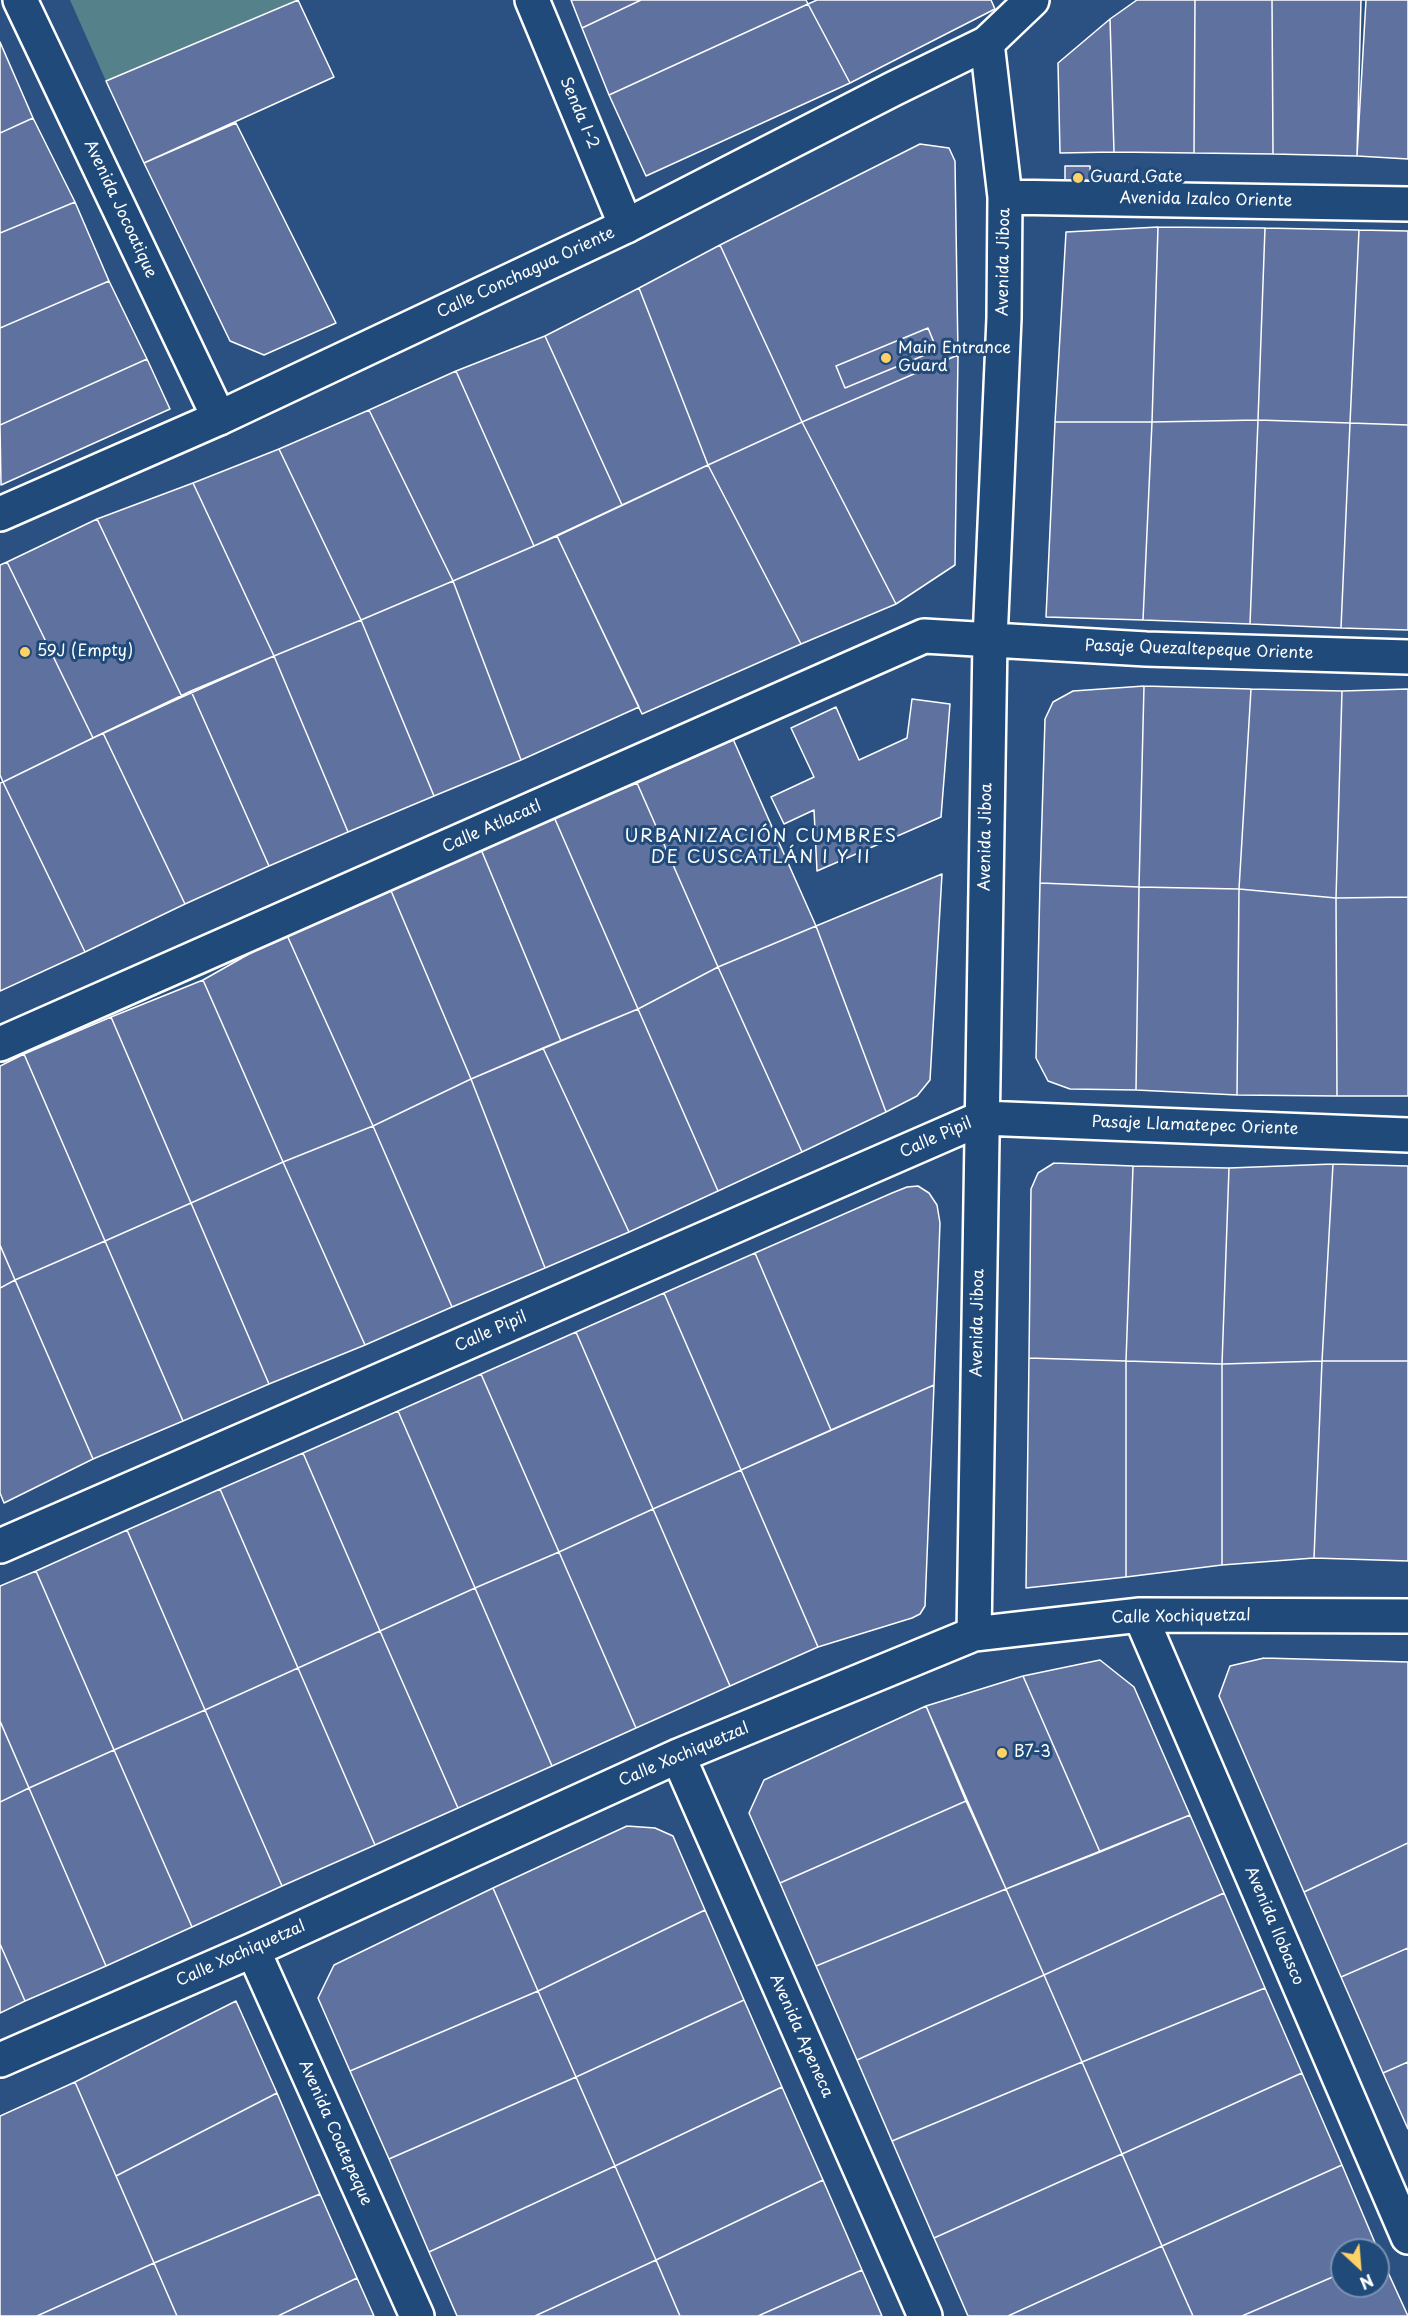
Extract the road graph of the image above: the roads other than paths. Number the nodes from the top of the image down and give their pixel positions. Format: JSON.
{"nodes":[{"id":1,"x":20,"y":0,"type":"edge"},
{"id":2,"x":532,"y":0,"type":"edge"},
{"id":3,"x":1019,"y":5,"type":"edge"},
{"id":4,"x":987,"y":43,"type":"junction"},
{"id":5,"x":1005,"y":197,"type":"junction"},
{"id":6,"x":1408,"y":204,"type":"edge"},
{"id":7,"x":626,"y":226,"type":"junction"},
{"id":8,"x":219,"y":418,"type":"junction"},
{"id":9,"x":0,"y":514,"type":"edge"},
{"id":10,"x":990,"y":640,"type":"junction"},
{"id":11,"x":1408,"y":657,"type":"edge"},
{"id":12,"x":0,"y":1044,"type":"edge"},
{"id":13,"x":982,"y":1118,"type":"junction"},
{"id":14,"x":1408,"y":1135,"type":"edge"},
{"id":15,"x":0,"y":1546,"type":"edge"},
{"id":16,"x":1140,"y":1615,"type":"junction"},
{"id":17,"x":1408,"y":1616,"type":"edge"},
{"id":18,"x":974,"y":1634,"type":"junction"},
{"id":19,"x":678,"y":1756,"type":"junction"},
{"id":20,"x":253,"y":1950,"type":"junction"},
{"id":21,"x":0,"y":2060,"type":"edge"},
{"id":22,"x":1408,"y":2237,"type":"edge"},
{"id":23,"x":417,"y":2316,"type":"edge"},
{"id":24,"x":925,"y":2316,"type":"edge"}],
"edges":[{"from":1,"to":8,"type":"street","name":"Avenida Jocoatique"},
{"from":2,"to":7,"type":"street","name":"Senda I-2"},
{"from":3,"to":4,"type":"street","name":"Calle Conchagua Oriente"},
{"from":4,"to":5,"type":"street","name":"Avenida Jiboa"},
{"from":4,"to":7,"type":"street","name":"Calle Conchagua Oriente"},
{"from":5,"to":6,"type":"street","name":"Avenida Izalco Oriente"},
{"from":5,"to":10,"type":"street","name":"Avenida Jiboa"},
{"from":7,"to":8,"type":"street","name":"Calle Conchagua Oriente"},
{"from":8,"to":9,"type":"street","name":"Calle Conchagua Oriente"},
{"from":10,"to":11,"type":"street","name":"Pasaje Quezaltepeque Oriente"},
{"from":10,"to":12,"type":"street","name":"Calle Atlacatl"},
{"from":10,"to":13,"type":"street","name":"Avenida Jiboa"},
{"from":13,"to":14,"type":"street","name":"Pasaje Llamatepec Oriente"},
{"from":13,"to":15,"type":"street","name":"Calle Pipil"},
{"from":13,"to":18,"type":"street","name":"Avenida Jiboa"},
{"from":16,"to":17,"type":"street","name":"Calle Xochiquetzal"},
{"from":16,"to":18,"type":"street","name":"Calle Xochiquetzal"},
{"from":16,"to":22,"type":"street","name":"Avenida Ilobasco"},
{"from":18,"to":19,"type":"street","name":"Calle Xochiquetzal"},
{"from":19,"to":20,"type":"street","name":"Calle Xochiquetzal"},
{"from":19,"to":24,"type":"street","name":"Avenida Apeneca"},
{"from":20,"to":21,"type":"street","name":"Calle Xochiquetzal"},
{"from":20,"to":23,"type":"street","name":"Avenida Coatepeque"}]}
